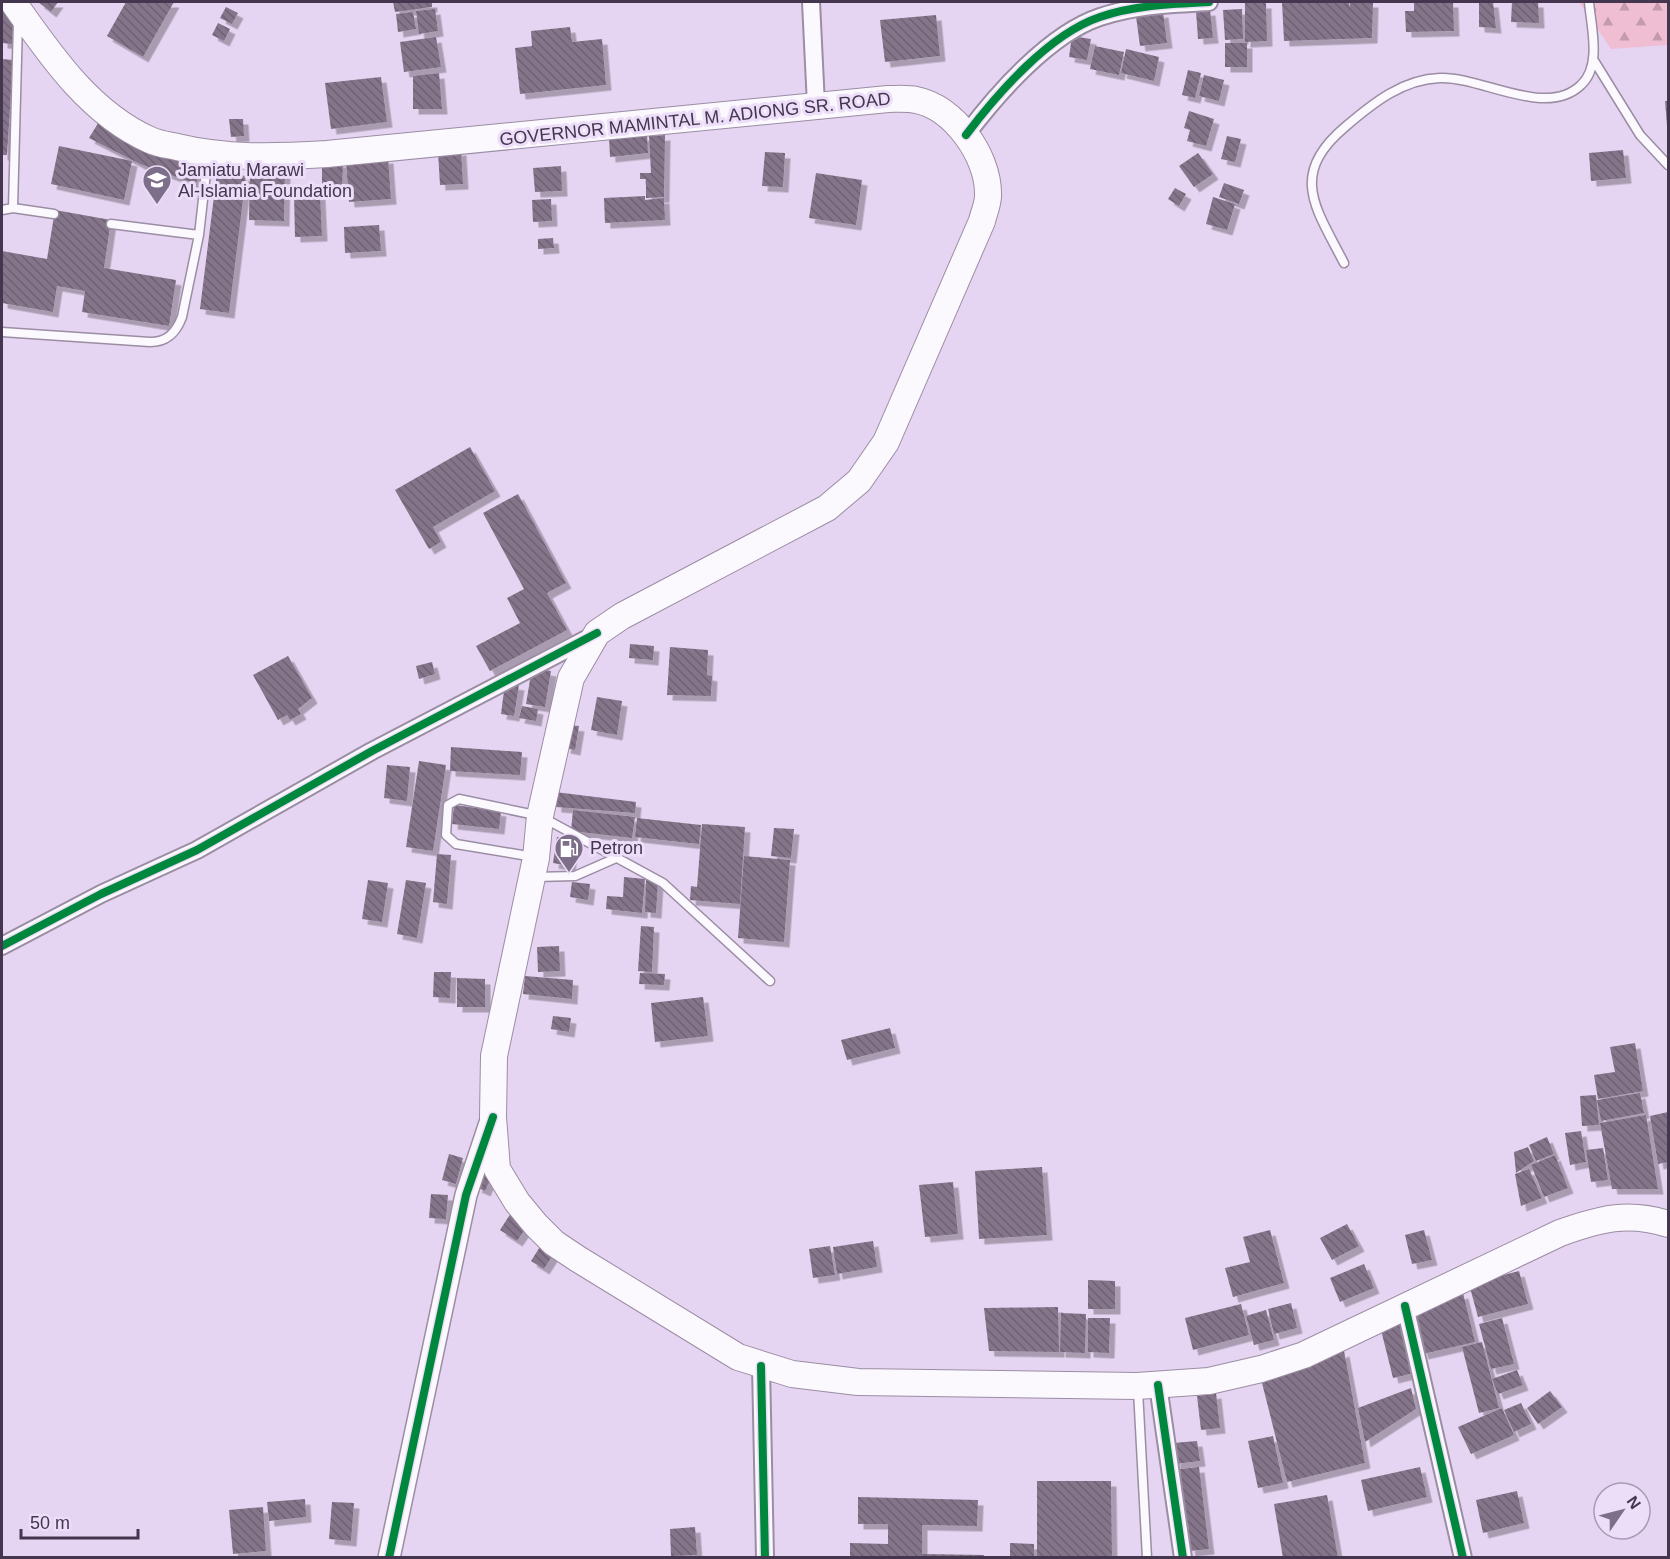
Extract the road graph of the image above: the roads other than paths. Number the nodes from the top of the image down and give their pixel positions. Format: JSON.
{"nodes":[{"id":1,"x":811,"y":2,"type":"edge"},
{"id":2,"x":1209,"y":2,"type":"edge"},
{"id":3,"x":1589,"y":2,"type":"edge"},
{"id":4,"x":1138,"y":4,"type":"edge"},
{"id":5,"x":19,"y":5,"type":"edge"},
{"id":6,"x":1593,"y":59,"type":"junction"},
{"id":7,"x":816,"y":105,"type":"junction"},
{"id":8,"x":966,"y":135,"type":"junction"},
{"id":9,"x":208,"y":155,"type":"junction"},
{"id":10,"x":1668,"y":165,"type":"edge"},
{"id":11,"x":13,"y":208,"type":"junction"},
{"id":12,"x":2,"y":210,"type":"edge"},
{"id":13,"x":54,"y":214,"type":"dead end"},
{"id":14,"x":111,"y":224,"type":"dead end"},
{"id":15,"x":199,"y":235,"type":"junction"},
{"id":16,"x":1344,"y":262,"type":"dead end"},
{"id":17,"x":2,"y":332,"type":"edge"},
{"id":18,"x":597,"y":633,"type":"junction"},
{"id":19,"x":540,"y":816,"type":"junction"},
{"id":20,"x":616,"y":858,"type":"junction"},
{"id":21,"x":534,"y":867,"type":"junction"},
{"id":22,"x":2,"y":946,"type":"edge"},
{"id":23,"x":770,"y":981,"type":"dead end"},
{"id":24,"x":493,"y":1117,"type":"junction"},
{"id":25,"x":1668,"y":1224,"type":"edge"},
{"id":26,"x":1405,"y":1306,"type":"junction"},
{"id":27,"x":761,"y":1366,"type":"junction"},
{"id":28,"x":1148,"y":1385,"type":"junction"},
{"id":29,"x":389,"y":1557,"type":"edge"},
{"id":30,"x":765,"y":1557,"type":"edge"},
{"id":31,"x":1147,"y":1557,"type":"edge"},
{"id":32,"x":1183,"y":1557,"type":"edge"},
{"id":33,"x":1462,"y":1557,"type":"edge"}],
"edges":[{"from":1,"to":7,"type":"street"},
{"from":2,"to":4,"type":"street"},
{"from":3,"to":6,"type":"lane"},
{"from":4,"to":8,"type":"street"},
{"from":5,"to":9,"type":"main road","name":"GOVERNOR MAMINTAL M. ADIONG SR. ROAD"},
{"from":5,"to":11,"type":"lane"},
{"from":6,"to":10,"type":"lane"},
{"from":6,"to":16,"type":"lane"},
{"from":7,"to":8,"type":"main road","name":"GOVERNOR MAMINTAL M. ADIONG SR. ROAD"},
{"from":7,"to":9,"type":"main road","name":"GOVERNOR MAMINTAL M. ADIONG SR. ROAD"},
{"from":8,"to":18,"type":"main road","name":"GOVERNOR MAMINTAL M. ADIONG SR. ROAD"},
{"from":9,"to":15,"type":"lane"},
{"from":11,"to":12,"type":"lane"},
{"from":11,"to":13,"type":"lane"},
{"from":14,"to":15,"type":"lane"},
{"from":15,"to":17,"type":"lane"},
{"from":18,"to":19,"type":"main road","name":"GOVERNOR MAMINTAL M. ADIONG SR. ROAD"},
{"from":18,"to":22,"type":"street"},
{"from":19,"to":20,"type":"lane"},
{"from":19,"to":21,"type":"main road","name":"GOVERNOR MAMINTAL M. ADIONG SR. ROAD"},
{"from":19,"to":21,"type":"lane"},
{"from":20,"to":21,"type":"lane"},
{"from":20,"to":23,"type":"lane"},
{"from":21,"to":24,"type":"main road","name":"GOVERNOR MAMINTAL M. ADIONG SR. ROAD"},
{"from":24,"to":27,"type":"main road","name":"GOVERNOR MAMINTAL M. ADIONG SR. ROAD"},
{"from":24,"to":29,"type":"street"},
{"from":25,"to":26,"type":"main road","name":"GOVERNOR MAMINTAL M. ADIONG SR. ROAD"},
{"from":26,"to":28,"type":"main road","name":"GOVERNOR MAMINTAL M. ADIONG SR. ROAD"},
{"from":26,"to":33,"type":"street"},
{"from":27,"to":28,"type":"main road","name":"GOVERNOR MAMINTAL M. ADIONG SR. ROAD"},
{"from":27,"to":30,"type":"street"},
{"from":28,"to":31,"type":"lane"},
{"from":28,"to":32,"type":"street"}]}
